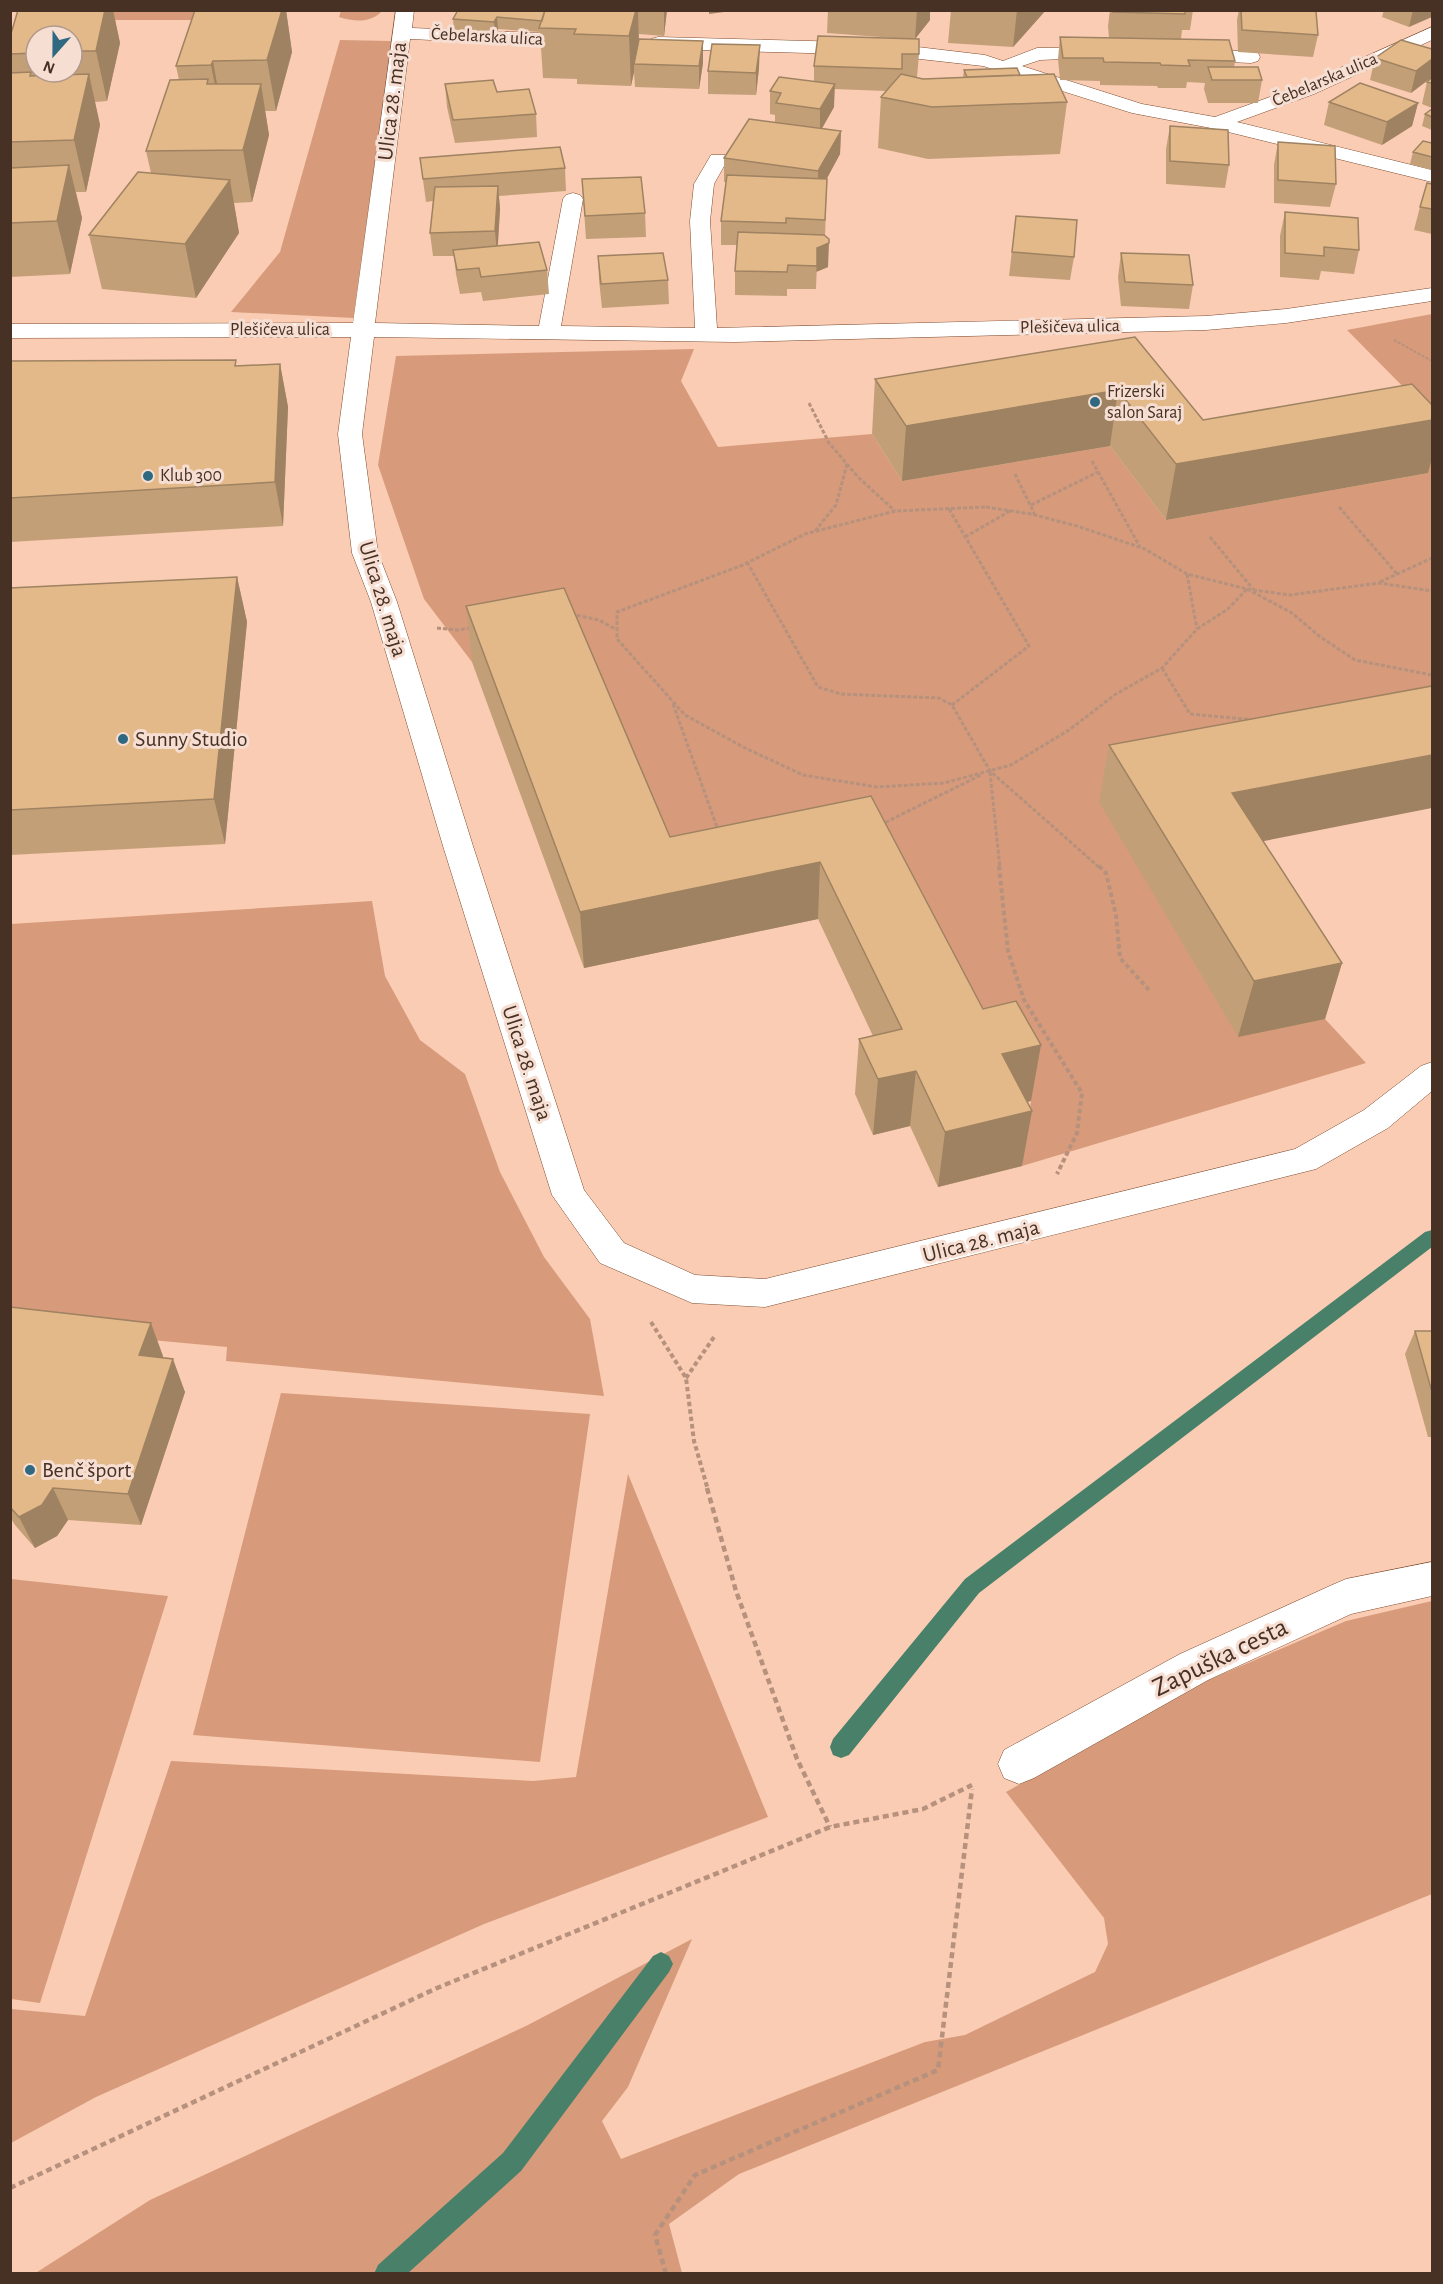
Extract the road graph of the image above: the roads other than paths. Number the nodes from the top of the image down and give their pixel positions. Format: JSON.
{"nodes":[{"id":1,"x":405,"y":10,"type":"edge"},
{"id":2,"x":401,"y":33,"type":"junction"},
{"id":3,"x":1432,"y":33,"type":"edge"},
{"id":4,"x":603,"y":42,"type":"edge"},
{"id":5,"x":638,"y":43,"type":"edge"},
{"id":6,"x":1122,"y":54,"type":"edge"},
{"id":7,"x":1169,"y":55,"type":"edge"},
{"id":8,"x":1251,"y":57,"type":"edge"},
{"id":9,"x":1004,"y":67,"type":"junction"},
{"id":10,"x":1216,"y":123,"type":"junction"},
{"id":11,"x":718,"y":159,"type":"dead end"},
{"id":12,"x":1432,"y":176,"type":"edge"},
{"id":13,"x":573,"y":199,"type":"dead end"},
{"id":14,"x":1432,"y":294,"type":"edge"},
{"id":15,"x":364,"y":330,"type":"junction"},
{"id":16,"x":10,"y":331,"type":"edge"},
{"id":17,"x":549,"y":331,"type":"junction"},
{"id":18,"x":706,"y":334,"type":"junction"},
{"id":19,"x":1432,"y":1074,"type":"edge"},
{"id":20,"x":1432,"y":1579,"type":"edge"},
{"id":21,"x":1019,"y":1764,"type":"road end"}],
"edges":[{"from":1,"to":2,"type":"street","name":"Ulica 28. maja"},
{"from":2,"to":4,"type":"street","name":"Čebelarska ulica"},
{"from":2,"to":15,"type":"street","name":"Ulica 28. maja"},
{"from":3,"to":10,"type":"street","name":"Čebelarska ulica"},
{"from":5,"to":9,"type":"street","name":"Čebelarska ulica"},
{"from":6,"to":9,"type":"street"},
{"from":7,"to":8,"type":"street"},
{"from":9,"to":10,"type":"street","name":"Čebelarska ulica"},
{"from":10,"to":12,"type":"street","name":"Čebelarska ulica"},
{"from":11,"to":18,"type":"street"},
{"from":13,"to":17,"type":"street"},
{"from":14,"to":18,"type":"street","name":"Plešičeva ulica"},
{"from":15,"to":16,"type":"street","name":"Plešičeva ulica"},
{"from":15,"to":17,"type":"street","name":"Plešičeva ulica"},
{"from":15,"to":19,"type":"street","name":"Ulica 28. maja"},
{"from":17,"to":18,"type":"street","name":"Plešičeva ulica"},
{"from":20,"to":21,"type":"street","name":"Zapuška cesta"}]}
